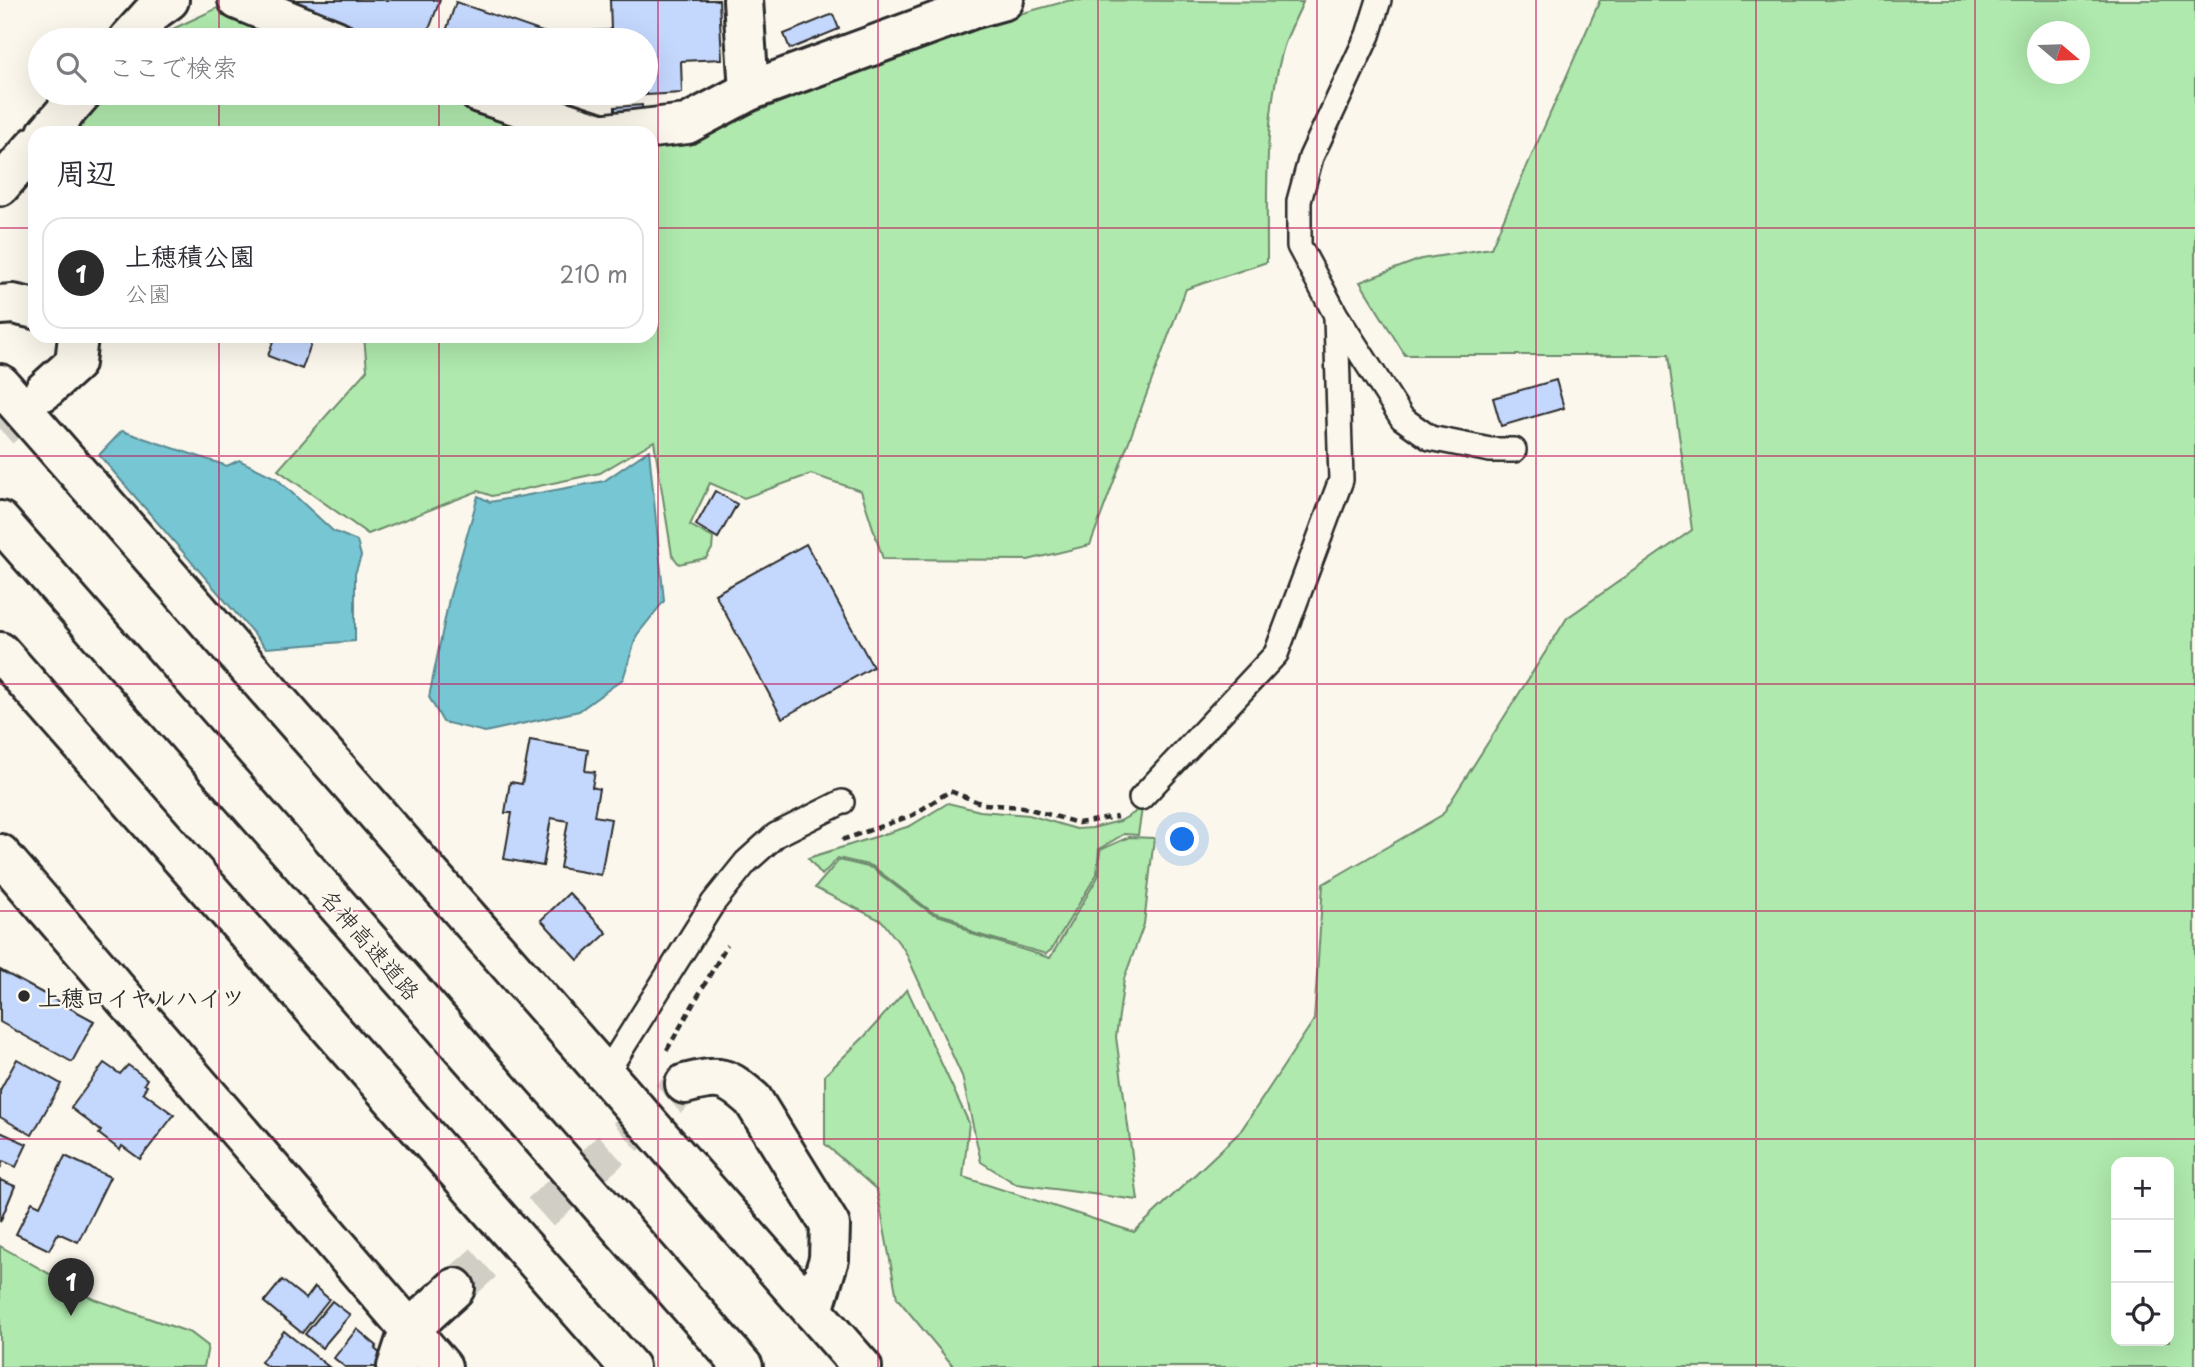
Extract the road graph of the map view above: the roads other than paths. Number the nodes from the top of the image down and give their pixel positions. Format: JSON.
{"nodes":[{"id":1,"x":169,"y":0,"type":"edge"},
{"id":2,"x":237,"y":0,"type":"edge"},
{"id":3,"x":743,"y":0,"type":"edge"},
{"id":4,"x":1004,"y":0,"type":"edge"},
{"id":5,"x":1379,"y":0,"type":"edge"},
{"id":6,"x":139,"y":28,"type":"edge"},
{"id":7,"x":306,"y":28,"type":"edge"},
{"id":8,"x":749,"y":90,"type":"junction"},
{"id":9,"x":72,"y":105,"type":"edge"},
{"id":10,"x":515,"y":105,"type":"edge"},
{"id":11,"x":53,"y":126,"type":"edge"},
{"id":12,"x":579,"y":126,"type":"edge"},
{"id":13,"x":658,"y":127,"type":"edge"},
{"id":14,"x":28,"y":154,"type":"edge"},
{"id":15,"x":0,"y":186,"type":"edge"},
{"id":16,"x":0,"y":305,"type":"edge"},
{"id":17,"x":28,"y":307,"type":"edge"},
{"id":18,"x":1336,"y":314,"type":"junction"},
{"id":19,"x":77,"y":343,"type":"edge"},
{"id":20,"x":0,"y":384,"type":"edge"},
{"id":21,"x":44,"y":391,"type":"tunnel mouth"},
{"id":22,"x":1514,"y":450,"type":"dead end"},
{"id":23,"x":0,"y":521,"type":"edge"},
{"id":24,"x":0,"y":652,"type":"edge"},
{"id":25,"x":1141,"y":797,"type":"road end"},
{"id":26,"x":842,"y":802,"type":"dead end"},
{"id":27,"x":0,"y":854,"type":"edge"},
{"id":28,"x":676,"y":1072,"type":"road end"},
{"id":29,"x":605,"y":1075,"type":"junction"},
{"id":30,"x":455,"y":1288,"type":"tunnel mouth"},
{"id":31,"x":813,"y":1311,"type":"junction"},
{"id":32,"x":409,"y":1330,"type":"junction"},
{"id":33,"x":397,"y":1367,"type":"edge"},
{"id":34,"x":442,"y":1367,"type":"edge"},
{"id":35,"x":629,"y":1367,"type":"edge"},
{"id":36,"x":743,"y":1367,"type":"edge"},
{"id":37,"x":862,"y":1367,"type":"edge"}],
"edges":[{"from":1,"to":6,"type":"main road"},
{"from":2,"to":7,"type":"main road"},
{"from":3,"to":8,"type":"main road"},
{"from":4,"to":8,"type":"main road"},
{"from":5,"to":18,"type":"lane"},
{"from":8,"to":13,"type":"main road"},
{"from":9,"to":11,"type":"main road"},
{"from":10,"to":12,"type":"main road"},
{"from":14,"to":15,"type":"main road"},
{"from":16,"to":17,"type":"main road"},
{"from":18,"to":22,"type":"lane"},
{"from":18,"to":25,"type":"lane"},
{"from":19,"to":21,"type":"main road"},
{"from":20,"to":29,"type":"main road"},
{"from":23,"to":36,"type":"main road","name":"名神高速道路"},
{"from":24,"to":35,"type":"main road"},
{"from":26,"to":29,"type":"lane"},
{"from":27,"to":32,"type":"main road"},
{"from":28,"to":31,"type":"main road"},
{"from":29,"to":31,"type":"main road"},
{"from":30,"to":32,"type":"main road"},
{"from":31,"to":37,"type":"main road"},
{"from":32,"to":33,"type":"main road"},
{"from":32,"to":34,"type":"main road"}]}
